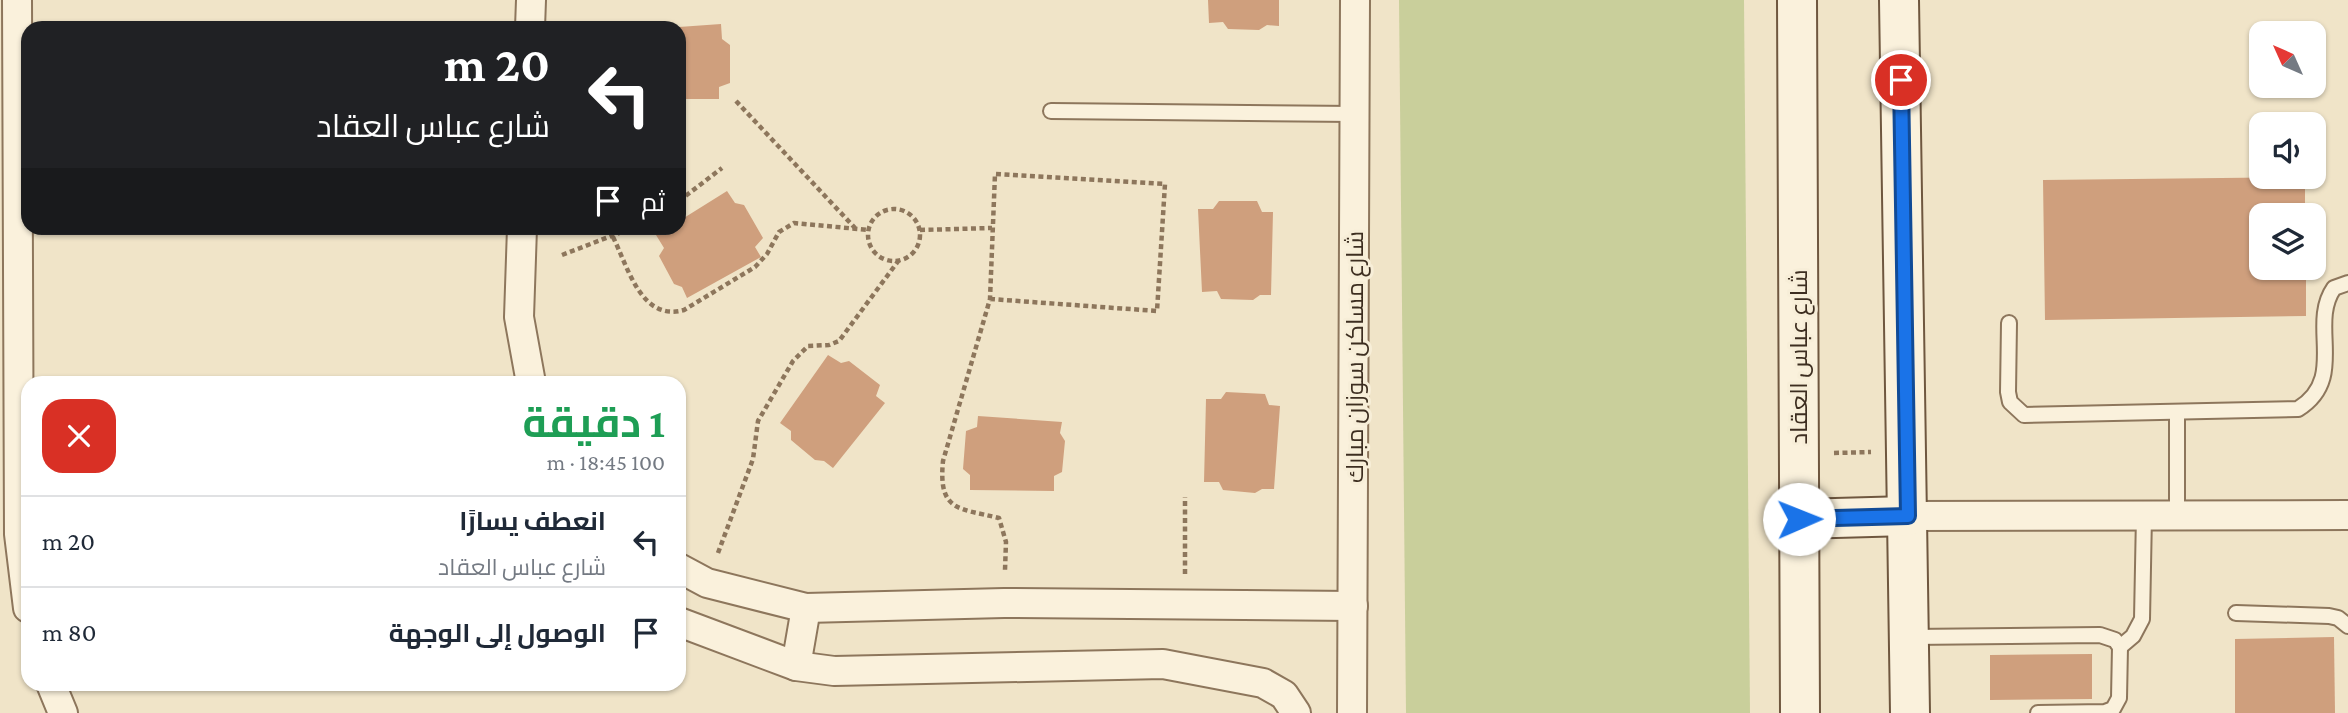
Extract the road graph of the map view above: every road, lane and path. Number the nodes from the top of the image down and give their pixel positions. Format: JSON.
{"nodes":[{"id":1,"x":17,"y":0,"type":"edge"},
{"id":2,"x":531,"y":0,"type":"edge"},
{"id":3,"x":1355,"y":0,"type":"edge"},
{"id":4,"x":1797,"y":0,"type":"edge"},
{"id":5,"x":1899,"y":0,"type":"edge"},
{"id":6,"x":530,"y":21,"type":"edge"},
{"id":7,"x":21,"y":52,"type":"edge"},
{"id":8,"x":736,"y":101,"type":"dead end"},
{"id":9,"x":1051,"y":111,"type":"dead end"},
{"id":10,"x":1355,"y":114,"type":"junction"},
{"id":11,"x":722,"y":168,"type":"dead end"},
{"id":12,"x":686,"y":196,"type":"edge"},
{"id":13,"x":992,"y":228,"type":"junction"},
{"id":14,"x":856,"y":229,"type":"junction"},
{"id":15,"x":869,"y":230,"type":"junction"},
{"id":16,"x":920,"y":230,"type":"junction"},
{"id":17,"x":22,"y":235,"type":"edge"},
{"id":18,"x":522,"y":235,"type":"edge"},
{"id":19,"x":617,"y":235,"type":"edge"},
{"id":20,"x":613,"y":237,"type":"junction"},
{"id":21,"x":562,"y":255,"type":"dead end"},
{"id":22,"x":899,"y":260,"type":"junction"},
{"id":23,"x":2348,"y":283,"type":"edge"},
{"id":24,"x":990,"y":299,"type":"junction"},
{"id":25,"x":2009,"y":323,"type":"dead end"},
{"id":26,"x":530,"y":376,"type":"edge"},
{"id":27,"x":2178,"y":412,"type":"junction"},
{"id":28,"x":1908,"y":451,"type":"junction"},
{"id":29,"x":1798,"y":454,"type":"junction"},
{"id":30,"x":1185,"y":497,"type":"dead end"},
{"id":31,"x":2177,"y":514,"type":"junction"},
{"id":32,"x":2144,"y":515,"type":"junction"},
{"id":33,"x":2348,"y":515,"type":"edge"},
{"id":34,"x":1908,"y":516,"type":"junction"},
{"id":35,"x":1799,"y":519,"type":"junction"},
{"id":36,"x":21,"y":550,"type":"edge"},
{"id":37,"x":686,"y":572,"type":"edge"},
{"id":38,"x":707,"y":583,"type":"junction"},
{"id":39,"x":1004,"y":603,"type":"junction"},
{"id":40,"x":1185,"y":603,"type":"junction"},
{"id":41,"x":1353,"y":606,"type":"junction"},
{"id":42,"x":806,"y":608,"type":"junction"},
{"id":43,"x":2236,"y":613,"type":"dead end"},
{"id":44,"x":686,"y":625,"type":"edge"},
{"id":45,"x":2348,"y":626,"type":"edge"},
{"id":46,"x":1910,"y":637,"type":"junction"},
{"id":47,"x":2120,"y":647,"type":"junction"},
{"id":48,"x":796,"y":666,"type":"junction"},
{"id":49,"x":54,"y":691,"type":"edge"},
{"id":50,"x":63,"y":713,"type":"edge"},
{"id":51,"x":1296,"y":713,"type":"edge"},
{"id":52,"x":1352,"y":713,"type":"edge"},
{"id":53,"x":1800,"y":713,"type":"edge"},
{"id":54,"x":1910,"y":713,"type":"edge"},
{"id":55,"x":2038,"y":713,"type":"edge"}],
"edges":[{"from":1,"to":7,"type":"street"},
{"from":2,"to":6,"type":"street"},
{"from":3,"to":10,"type":"street","name":"شارع مساكن سوزان مبارك"},
{"from":4,"to":29,"type":"street","name":"شارع عباس العقاد"},
{"from":5,"to":28,"type":"street"},
{"from":8,"to":14,"type":"path"},
{"from":9,"to":10,"type":"lane"},
{"from":10,"to":41,"type":"street","name":"شارع مساكن سوزان مبارك"},
{"from":11,"to":12,"type":"path"},
{"from":13,"to":16,"type":"path"},
{"from":13,"to":24,"type":"path"},
{"from":13,"to":24,"type":"path"},
{"from":14,"to":15,"type":"path"},
{"from":14,"to":20,"type":"path"},
{"from":15,"to":16,"type":"path"},
{"from":15,"to":22,"type":"path"},
{"from":16,"to":22,"type":"path"},
{"from":17,"to":36,"type":"street"},
{"from":18,"to":26,"type":"street"},
{"from":19,"to":20,"type":"path"},
{"from":20,"to":21,"type":"path"},
{"from":22,"to":38,"type":"path"},
{"from":23,"to":27,"type":"lane"},
{"from":24,"to":39,"type":"path"},
{"from":25,"to":27,"type":"lane"},
{"from":27,"to":31,"type":"lane"},
{"from":28,"to":29,"type":"path"},
{"from":28,"to":34,"type":"street"},
{"from":29,"to":35,"type":"street","name":"شارع عباس العقاد"},
{"from":30,"to":40,"type":"path"},
{"from":31,"to":32,"type":"street"},
{"from":31,"to":33,"type":"street"},
{"from":32,"to":34,"type":"street"},
{"from":32,"to":47,"type":"lane"},
{"from":34,"to":35,"type":"street"},
{"from":34,"to":46,"type":"street"},
{"from":35,"to":53,"type":"street","name":"شارع عباس العقاد"},
{"from":37,"to":38,"type":"street"},
{"from":38,"to":42,"type":"street"},
{"from":39,"to":40,"type":"street"},
{"from":39,"to":42,"type":"street"},
{"from":40,"to":41,"type":"street"},
{"from":41,"to":52,"type":"street","name":"شارع مساكن سوزان مبارك"},
{"from":42,"to":48,"type":"street"},
{"from":43,"to":45,"type":"lane"},
{"from":44,"to":48,"type":"street"},
{"from":46,"to":47,"type":"lane"},
{"from":46,"to":54,"type":"street"},
{"from":47,"to":55,"type":"lane"},
{"from":48,"to":51,"type":"street"},
{"from":49,"to":50,"type":"street"}]}
